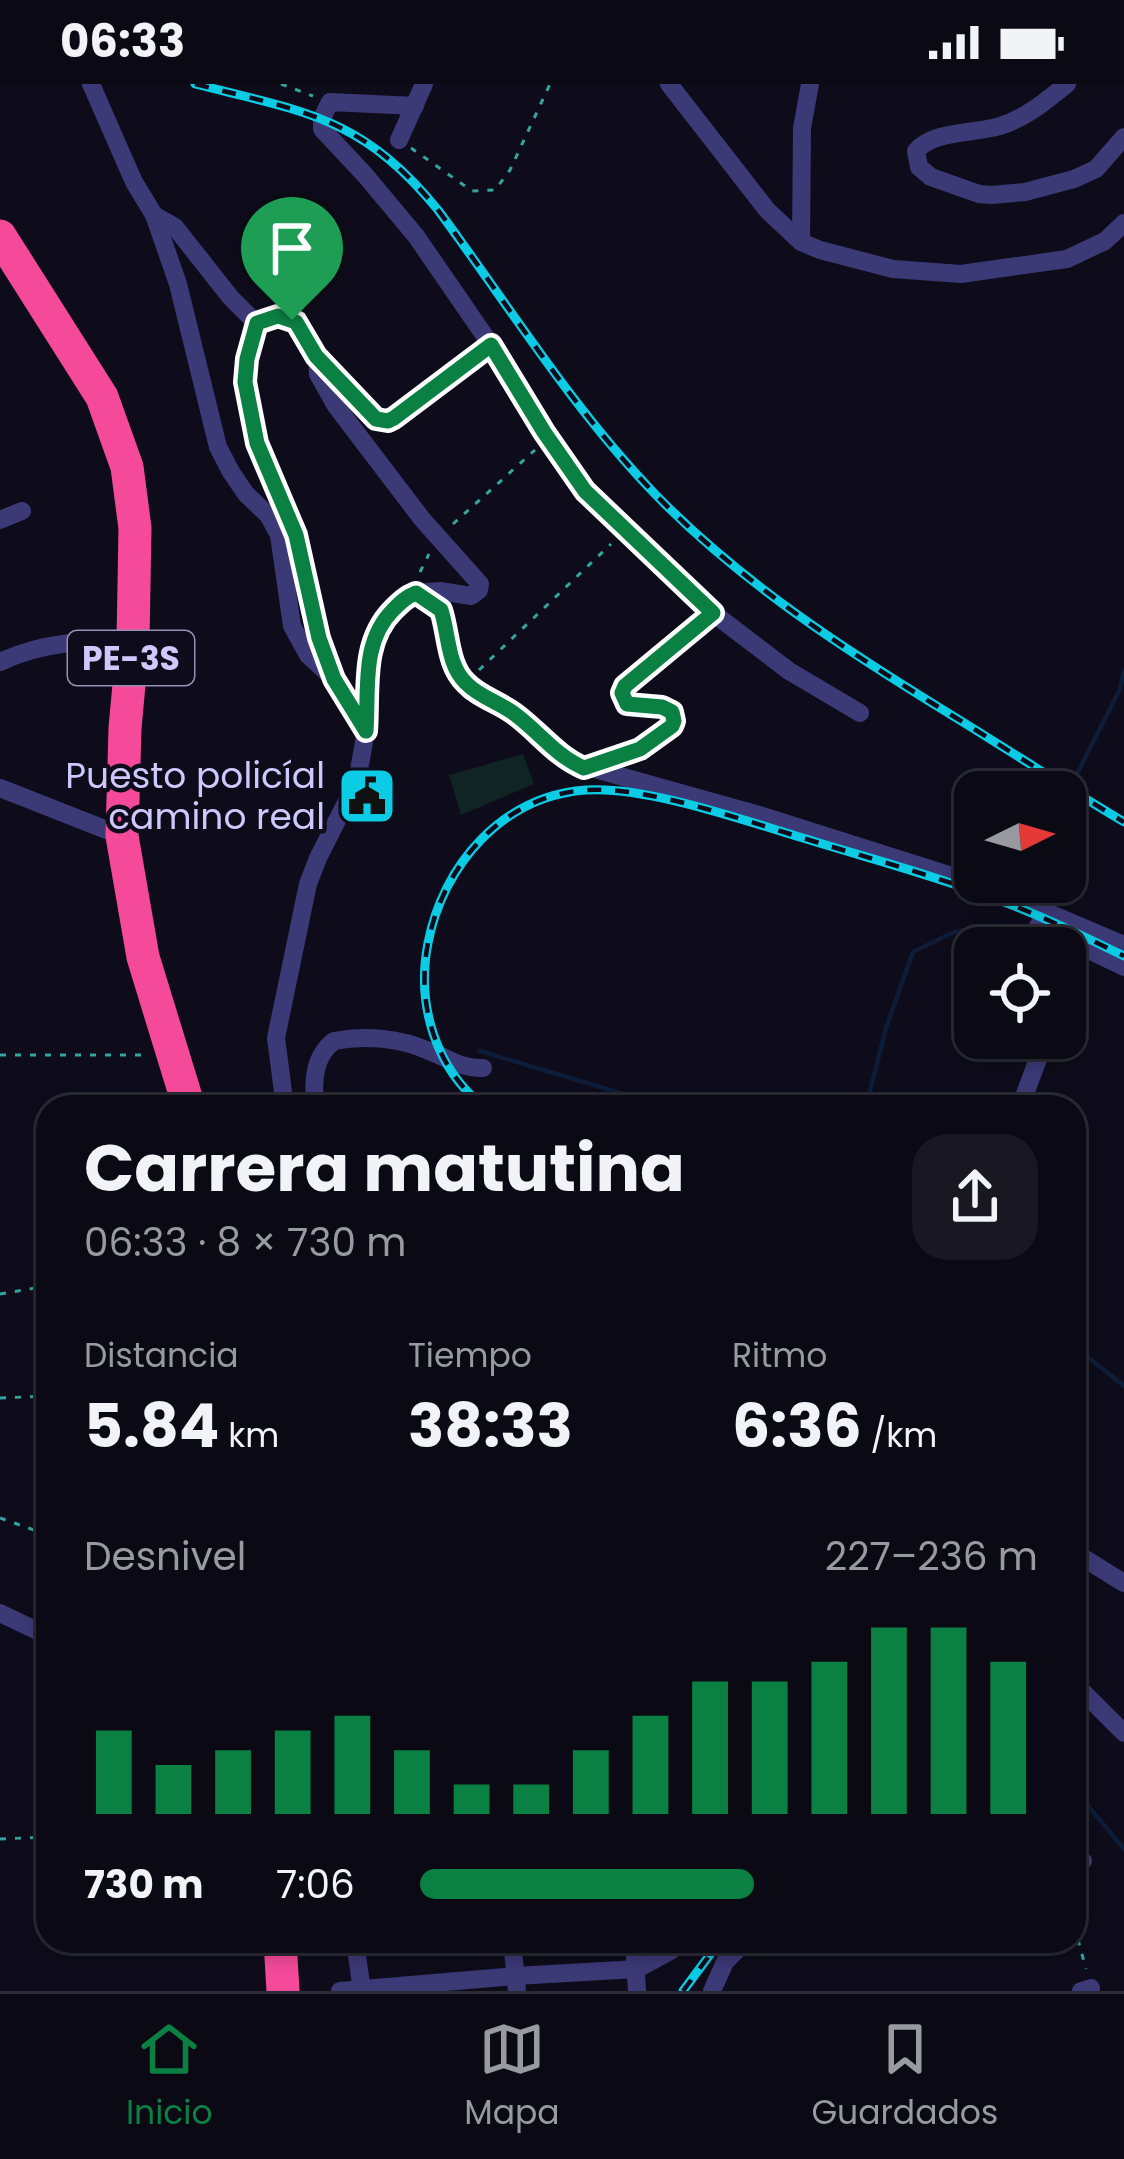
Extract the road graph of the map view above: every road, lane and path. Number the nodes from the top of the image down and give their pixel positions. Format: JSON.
{"nodes":[{"id":1,"x":91,"y":84,"type":"edge"},
{"id":2,"x":281,"y":84,"type":"edge"},
{"id":3,"x":424,"y":84,"type":"edge"},
{"id":4,"x":550,"y":84,"type":"edge"},
{"id":5,"x":669,"y":84,"type":"edge"},
{"id":6,"x":810,"y":84,"type":"edge"},
{"id":7,"x":1067,"y":84,"type":"edge"},
{"id":8,"x":330,"y":102,"type":"junction"},
{"id":9,"x":415,"y":106,"type":"junction"},
{"id":10,"x":1124,"y":137,"type":"edge"},
{"id":11,"x":399,"y":140,"type":"joint"},
{"id":12,"x":154,"y":215,"type":"junction"},
{"id":13,"x":1124,"y":224,"type":"edge"},
{"id":14,"x":0,"y":236,"type":"edge"},
{"id":15,"x":801,"y":242,"type":"junction"},
{"id":16,"x":257,"y":323,"type":"junction"},
{"id":17,"x":491,"y":345,"type":"junction"},
{"id":18,"x":316,"y":356,"type":"junction"},
{"id":19,"x":549,"y":438,"type":"junction"},
{"id":20,"x":22,"y":511,"type":"dead end"},
{"id":21,"x":0,"y":520,"type":"edge"},
{"id":22,"x":626,"y":531,"type":"junction"},
{"id":23,"x":437,"y":538,"type":"junction"},
{"id":24,"x":412,"y":594,"type":"junction"},
{"id":25,"x":713,"y":613,"type":"junction"},
{"id":26,"x":133,"y":641,"type":"junction"},
{"id":27,"x":0,"y":662,"type":"edge"},
{"id":28,"x":334,"y":679,"type":"junction"},
{"id":29,"x":465,"y":683,"type":"junction"},
{"id":30,"x":860,"y":713,"type":"dead end"},
{"id":31,"x":366,"y":731,"type":"junction"},
{"id":32,"x":584,"y":768,"type":"junction"},
{"id":33,"x":0,"y":788,"type":"edge"},
{"id":34,"x":122,"y":836,"type":"junction"},
{"id":35,"x":1070,"y":921,"type":"junction"},
{"id":36,"x":1072,"y":927,"type":"edge"},
{"id":37,"x":1124,"y":946,"type":"edge"},
{"id":38,"x":1086,"y":950,"type":"edge"},
{"id":39,"x":1124,"y":967,"type":"edge"},
{"id":40,"x":0,"y":1055,"type":"edge"},
{"id":41,"x":171,"y":1055,"type":"junction"},
{"id":42,"x":1038,"y":1059,"type":"edge"},
{"id":43,"x":483,"y":1068,"type":"dead end"},
{"id":44,"x":185,"y":1095,"type":"edge"},
{"id":45,"x":283,"y":1095,"type":"edge"},
{"id":46,"x":315,"y":1095,"type":"edge"},
{"id":47,"x":1025,"y":1095,"type":"edge"},
{"id":48,"x":36,"y":1288,"type":"edge"},
{"id":49,"x":0,"y":1294,"type":"edge"},
{"id":50,"x":36,"y":1396,"type":"edge"},
{"id":51,"x":0,"y":1398,"type":"edge"},
{"id":52,"x":0,"y":1518,"type":"edge"},
{"id":53,"x":36,"y":1531,"type":"edge"},
{"id":54,"x":1086,"y":1559,"type":"edge"},
{"id":55,"x":1124,"y":1583,"type":"edge"},
{"id":56,"x":0,"y":1613,"type":"edge"},
{"id":57,"x":36,"y":1630,"type":"edge"},
{"id":58,"x":1086,"y":1695,"type":"edge"},
{"id":59,"x":1124,"y":1733,"type":"edge"},
{"id":60,"x":36,"y":1838,"type":"edge"},
{"id":61,"x":0,"y":1839,"type":"edge"},
{"id":62,"x":281,"y":1953,"type":"edge"},
{"id":63,"x":357,"y":1953,"type":"edge"},
{"id":64,"x":513,"y":1953,"type":"edge"},
{"id":65,"x":635,"y":1953,"type":"edge"},
{"id":66,"x":666,"y":1953,"type":"edge"},
{"id":67,"x":734,"y":1953,"type":"edge"},
{"id":68,"x":1079,"y":1953,"type":"edge"},
{"id":69,"x":637,"y":1969,"type":"junction"},
{"id":70,"x":516,"y":1983,"type":"edge"},
{"id":71,"x":362,"y":1990,"type":"edge"},
{"id":72,"x":1086,"y":1990,"type":"edge"},
{"id":73,"x":283,"y":1991,"type":"edge"},
{"id":74,"x":340,"y":1991,"type":"edge"},
{"id":75,"x":637,"y":1991,"type":"edge"},
{"id":76,"x":712,"y":1991,"type":"edge"}],
"edges":[{"from":1,"to":12,"type":"street"},
{"from":2,"to":8,"type":"path"},
{"from":3,"to":9,"type":"street"},
{"from":4,"to":11,"type":"path"},
{"from":5,"to":15,"type":"street"},
{"from":6,"to":15,"type":"street"},
{"from":7,"to":10,"type":"street"},
{"from":8,"to":9,"type":"street"},
{"from":8,"to":17,"type":"street"},
{"from":9,"to":11,"type":"street"},
{"from":12,"to":16,"type":"street"},
{"from":12,"to":28,"type":"street"},
{"from":13,"to":15,"type":"street"},
{"from":14,"to":26,"type":"highway","number":"PE-3S"},
{"from":16,"to":18,"type":"street"},
{"from":16,"to":28,"type":"street"},
{"from":17,"to":18,"type":"street"},
{"from":17,"to":19,"type":"street"},
{"from":18,"to":23,"type":"street"},
{"from":19,"to":22,"type":"street"},
{"from":19,"to":23,"type":"path"},
{"from":20,"to":21,"type":"street"},
{"from":22,"to":25,"type":"street"},
{"from":22,"to":29,"type":"path"},
{"from":23,"to":24,"type":"path"},
{"from":23,"to":24,"type":"street"},
{"from":24,"to":29,"type":"street"},
{"from":24,"to":31,"type":"street"},
{"from":25,"to":30,"type":"street"},
{"from":25,"to":32,"type":"street"},
{"from":26,"to":27,"type":"street"},
{"from":26,"to":34,"type":"highway","number":"PE-3S"},
{"from":28,"to":31,"type":"street"},
{"from":29,"to":32,"type":"street"},
{"from":31,"to":45,"type":"street"},
{"from":32,"to":35,"type":"street"},
{"from":33,"to":34,"type":"street"},
{"from":34,"to":41,"type":"highway","number":"PE-3S"},
{"from":35,"to":36,"type":"street"},
{"from":35,"to":37,"type":"street"},
{"from":38,"to":39,"type":"street"},
{"from":40,"to":41,"type":"path"},
{"from":41,"to":44,"type":"highway","number":"PE-3S"},
{"from":42,"to":47,"type":"street"},
{"from":43,"to":46,"type":"street"},
{"from":48,"to":49,"type":"path"},
{"from":50,"to":51,"type":"path"},
{"from":52,"to":53,"type":"path"},
{"from":54,"to":55,"type":"street"},
{"from":56,"to":57,"type":"street"},
{"from":58,"to":59,"type":"street"},
{"from":60,"to":61,"type":"path"},
{"from":62,"to":73,"type":"highway"},
{"from":63,"to":71,"type":"street"},
{"from":64,"to":70,"type":"street"},
{"from":65,"to":69,"type":"street"},
{"from":66,"to":69,"type":"street"},
{"from":67,"to":76,"type":"street"},
{"from":68,"to":72,"type":"path"},
{"from":69,"to":70,"type":"street"},
{"from":69,"to":75,"type":"street"},
{"from":70,"to":71,"type":"street"},
{"from":71,"to":74,"type":"street"}]}
